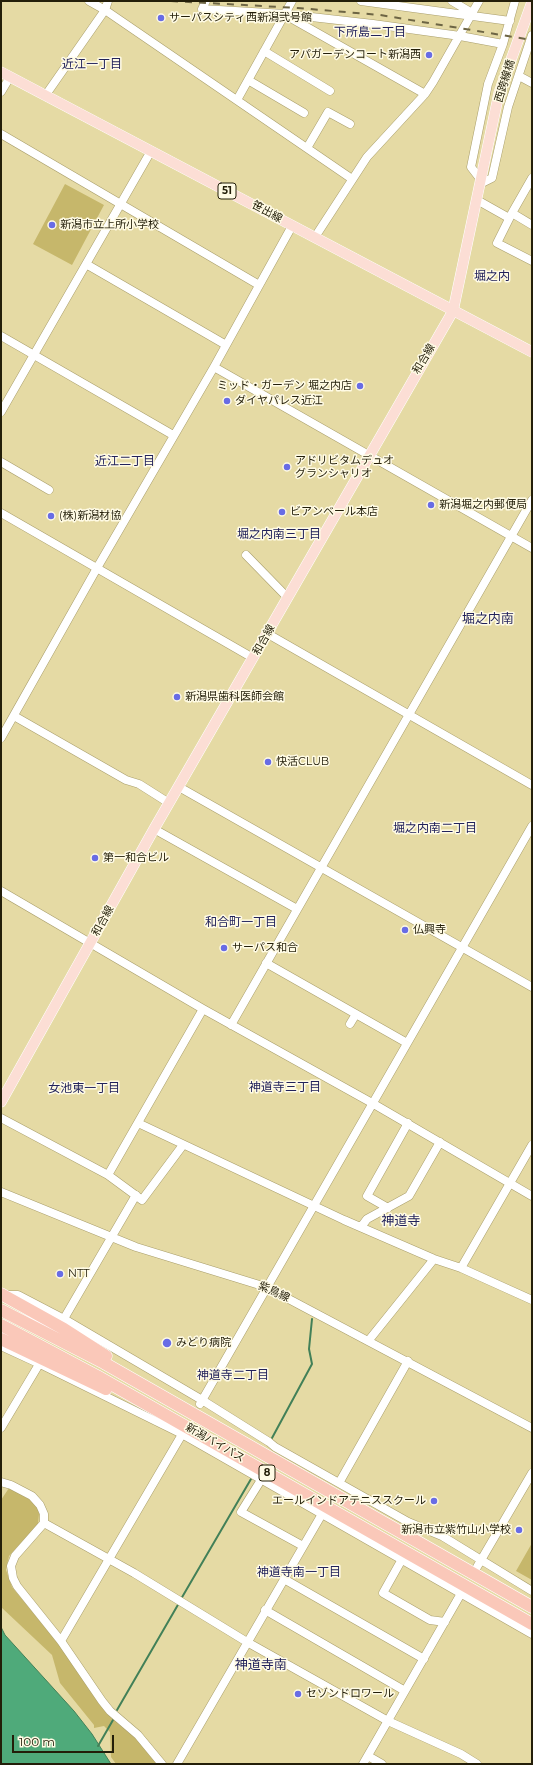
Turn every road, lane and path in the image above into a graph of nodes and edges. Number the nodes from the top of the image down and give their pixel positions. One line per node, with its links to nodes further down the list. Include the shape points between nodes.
1 (89, 1): 10 (street)
2 (108, 1): 10 (street)
3 (206, 1): 11 (street, via 202,9)
4 (292, 1): 11 (street)
5 (361, 1): 12 (street)
6 (452, 1): 12 (street)
7 (479, 1): 12 (street)
8 (515, 1): 13 (street)
9 (532, 2): 33 (main road, 西跨線橋, via 499,93)
10 (105, 10): 26 (street); 27 (street)
11 (285, 14): 15 (street); 18 (street); 25 (street)
12 (472, 14): 13 (street); 15 (street)
13 (510, 21): 16 (street)
14 (532, 35): 17 (street)
15 (460, 36): 16 (street); 25 (street)
16 (503, 44): 36 (street, via 488,84 471,167)
17 (530, 49): 20 (street)
18 (264, 51): 21 (street); 23 (street)
19 (5, 74): 24 (street); 26 (main road, 笹出線 / 51)
20 (519, 76): 22 (street); 36 (street, via 508,107 492,178)
21 (248, 80): 27 (street); 28 (street)
22 (532, 83)
23 (330, 91)
24 (1, 92)
25 (425, 94): 35 (street, via 367,157)
26 (45, 96): 32 (main road, 笹出線 / 51)
27 (237, 100): 31 (street)
28 (304, 113)
29 (350, 124): 31 (street, via 328,112)
30 (1, 134): 38 (street)
31 (307, 148): 35 (street)
32 (151, 151): 38 (street); 41 (main road, 笹出線 / 51)
33 (484, 162): 36 (main road, 和合線)
34 (532, 178): 39 (street)
35 (352, 179): 42 (street)
36 (481, 182): 37 (main road, 和合線)
37 (476, 200): 39 (street); 46 (main road, 和合線)
38 (121, 204): 44 (street); 45 (street)
39 (510, 216): 40 (street); 43 (street, via 497,242)
40 (532, 224)
41 (292, 226): 42 (main road, 笹出線 / 51); 45 (street)
42 (315, 237): 46 (main road, 笹出線 / 51)
43 (532, 260)
44 (86, 264): 48 (street); 50 (street)
45 (259, 285): 48 (street)
46 (453, 311): 49 (main road, 笹出線 / 51); 54 (main road, 和合線)
47 (1, 336): 50 (street)
48 (226, 345): 51 (street)
49 (532, 352)
50 (34, 355): 52 (street); 53 (street)
51 (214, 367): 53 (street); 54 (street)
52 (1, 412)
53 (173, 435): 62 (street)
54 (370, 456): 59 (street); 63 (main road, 和合線)
55 (1, 462): 56 (street)
56 (50, 490)
57 (532, 500): 59 (street)
58 (1, 513): 62 (street)
59 (511, 536): 60 (street); 66 (street)
60 (532, 548)
61 (246, 556): 63 (street)
62 (97, 568): 65 (street); 67 (street)
63 (288, 597): 64 (main road, 和合線)
64 (268, 634): 65 (main road, 和合線); 66 (street)
65 (253, 658): 70 (main road, 和合線)
66 (410, 714): 69 (street); 74 (street)
67 (14, 716): 68 (street); 71 (street)
68 (1, 738)
69 (532, 785)
70 (179, 787): 71 (main road, 和合線); 74 (street)
71 (169, 803): 73 (main road, 和合線)
72 (532, 826): 78 (street)
73 (154, 828): 76 (street); 77 (main road, 和合線)
74 (320, 866): 76 (street); 78 (street)
75 (1, 891): 77 (street)
76 (297, 909): 79 (street)
77 (91, 943): 81 (street); 86 (main road, 和合線)
78 (462, 947): 80 (street); 85 (street)
79 (266, 963): 82 (street); 84 (street)
80 (532, 987)
81 (203, 1009): 84 (street); 89 (street)
82 (356, 1014): 83 (street); 85 (street)
83 (350, 1024)
84 (231, 1025): 87 (street)
85 (407, 1043): 87 (street)
86 (1, 1102)
87 (372, 1103): 90 (street); 99 (street)
88 (1, 1118): 94 (street)
89 (138, 1123): 92 (street); 94 (street)
90 (408, 1123): 91 (street); 100 (street, via 367,1196)
91 (440, 1142): 95 (street); 100 (street, via 409,1196)
92 (183, 1145): 97 (street, via 142,1200); 99 (street)
93 (532, 1145): 95 (street)
94 (108, 1175): 97 (street)
95 (509, 1183): 98 (street); 104 (street)
96 (1, 1192): 102 (street, 紫鳥線)
97 (136, 1195): 102 (street)
98 (532, 1196)
99 (313, 1206): 101 (street); 105 (street)
100 (388, 1208): 101 (street, via 367,1220)
101 (361, 1227): 103 (street)
102 (110, 1238): 105 (street, 紫鳥線); 109 (street)
103 (434, 1259): 104 (street); 112 (street)
104 (461, 1268): 107 (street)
105 (266, 1287): 112 (street, 紫鳥線); 116 (street)
106 (2, 1294): 109 (street, via 18,1296); 121 (highway, via 64,1329)
107 (532, 1300)
108 (1, 1310): 121 (highway, 新潟バイパス / 8)
109 (63, 1321): 116 (street)
110 (1, 1325): 117 (highway, 新潟バイパス / 8)
111 (1, 1339): 117 (highway)
112 (369, 1340): 114 (street, 紫鳥線)
113 (1, 1346): 115 (street)
114 (408, 1361): 119 (street, 紫鳥線); 125 (street)
115 (40, 1363): 118 (street); 120 (street)
116 (201, 1402): 125 (street)
117 (162, 1413): 138 (highway, 新潟バイパス / 8)
118 (1, 1428)
119 (532, 1428)
120 (183, 1433): 123 (street); 129 (street)
121 (229, 1434): 135 (highway, 新潟バイパス / 8)
122 (532, 1473): 131 (street)
123 (261, 1480): 126 (street); 128 (street, via 241,1512)
124 (1, 1482): 127 (street, via 32,1496 43,1509)
125 (339, 1483): 131 (street, via 408,1522 442,1536)
126 (322, 1514): 128 (street); 130 (street)
127 (44, 1523): 129 (street); 140 (street, via 15,1556 11,1566 17,1586)
128 (303, 1546): 132 (street)
129 (108, 1560): 140 (street); 141 (street, via 134,1573)
130 (401, 1561): 134 (street); 137 (street, via 383,1593 430,1620)
131 (479, 1563): 133 (street)
132 (284, 1579): 136 (street); 142 (street)
133 (532, 1591)
134 (462, 1592): 137 (street); 139 (street)
135 (532, 1607)
136 (265, 1610): 141 (street); 143 (street)
137 (445, 1622): 142 (street)
138 (532, 1624)
139 (532, 1634)
140 (61, 1641): 146 (street, via 110,1711 138,1735)
141 (247, 1642): 144 (street); 147 (street)
142 (424, 1659): 143 (street)
143 (405, 1691): 144 (street)
144 (388, 1721): 145 (street); 150 (street, via 461,1754)
145 (368, 1756): 148 (street); 149 (street)
146 (162, 1764)
147 (177, 1764)
148 (363, 1764)
149 (382, 1764)
150 (477, 1764)

